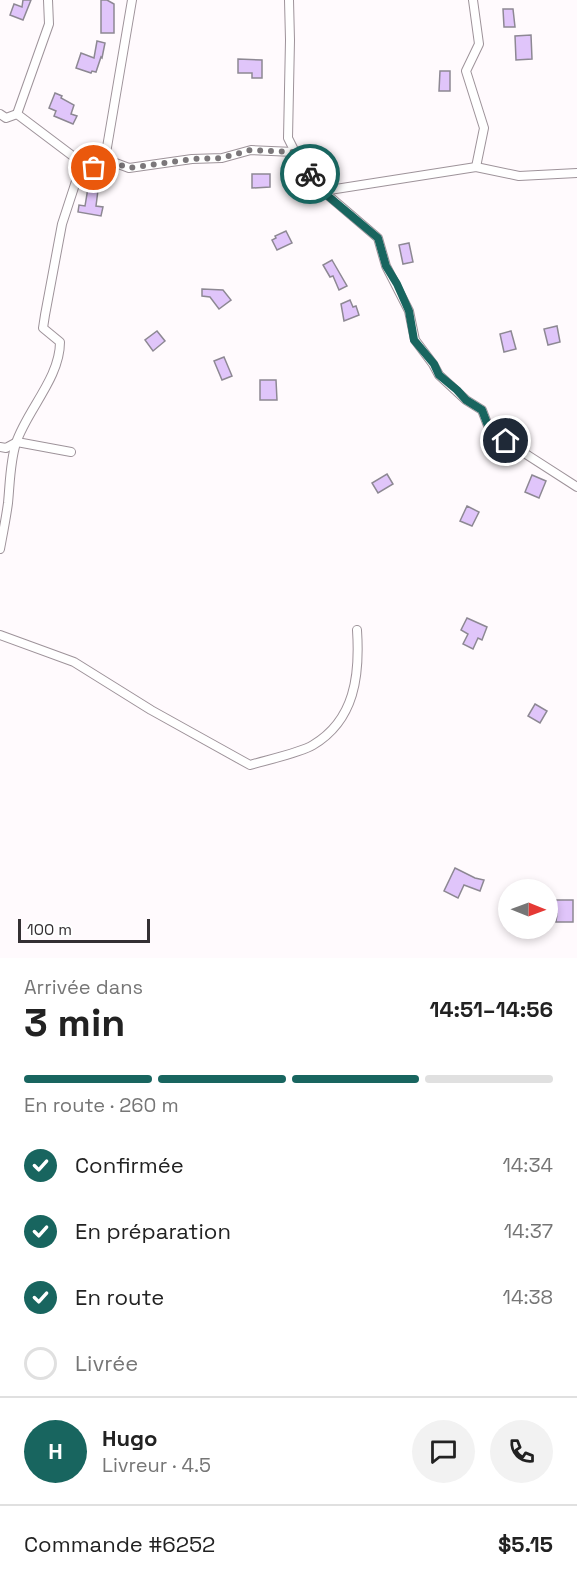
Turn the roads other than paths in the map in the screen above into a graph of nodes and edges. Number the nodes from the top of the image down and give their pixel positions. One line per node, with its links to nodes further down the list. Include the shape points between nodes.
1 (48, 0): 6 (street, via 50,24)
2 (132, 0): 8 (street)
3 (289, 0): 7 (street, via 288,138)
4 (473, 0): 10 (street, via 479,44 466,71 484,128)
5 (0, 114): 6 (street, via 6,118)
6 (17, 114): 9 (street)
7 (294, 152): 8 (street, via 250,150 222,158 129,168); 12 (street)
8 (105, 159): 9 (street, via 94,168)
9 (82, 163): 13 (street, via 62,224 43,328 60,342 60,355)
10 (476, 167): 11 (street, via 519,176); 12 (street)
11 (577, 173)
12 (322, 191): 16 (street, via 378,238 386,266 409,311 414,340 439,375 482,410 490,431)
13 (16, 442): 14 (street); 15 (street); 17 (street)
14 (0, 447)
15 (72, 452)
16 (577, 487)
17 (0, 549)
18 (357, 630): 19 (street, via 356,688 340,722 312,746 250,765 74,662)
19 (0, 635)

